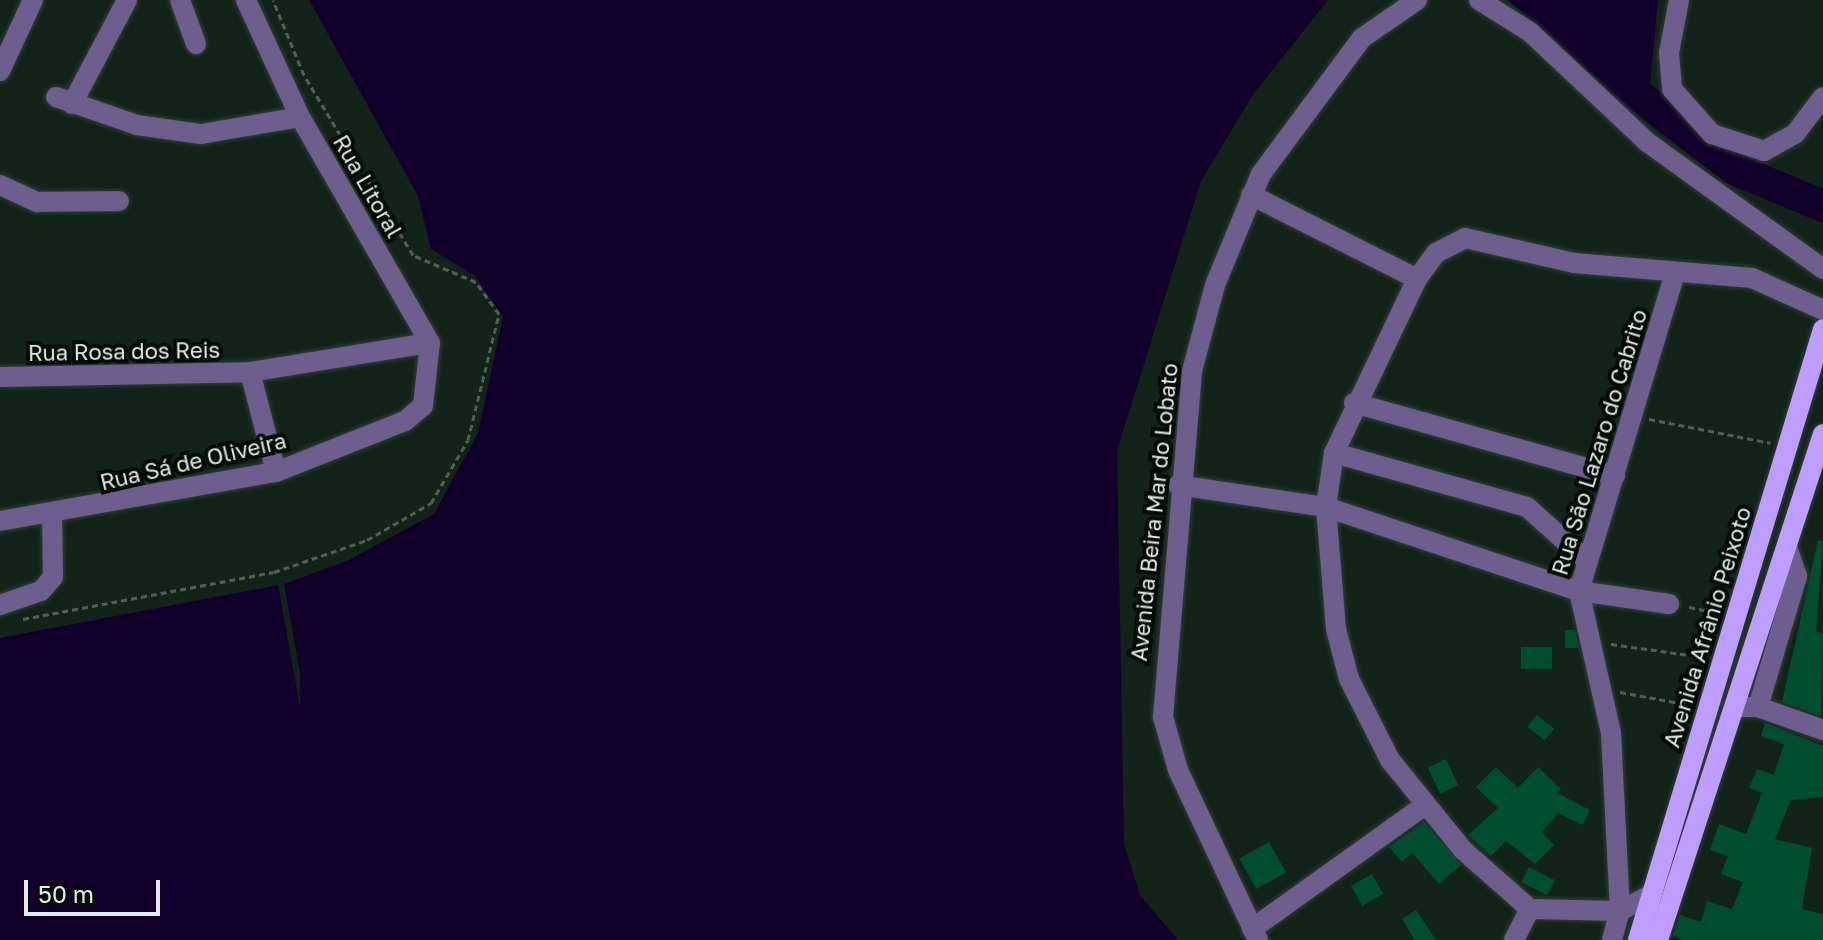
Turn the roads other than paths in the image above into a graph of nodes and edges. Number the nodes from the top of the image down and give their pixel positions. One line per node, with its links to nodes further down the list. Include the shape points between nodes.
1 (33, 0): 9 (street)
2 (127, 0): 11 (street, via 64,100 137,125 201,134)
3 (180, 0): 8 (street)
4 (246, 0): 11 (street, Rua Litoral)
5 (1417, 0): 13 (street, Avenida Beira Mar do Lobato, via 1362,38)
6 (1479, 0): 15 (street, via 1530,32 1647,142)
7 (1679, 0): 10 (street, via 1669,43 1672,89 1712,134 1753,152 1795,134)
8 (196, 44)
9 (0, 71)
10 (1823, 97)
11 (300, 117): 20 (street, Rua Litoral)
12 (0, 185): 14 (street, via 37,202)
13 (1251, 195): 17 (street); 29 (street, Avenida Beira Mar do Lobato, via 1200,332)
14 (119, 201)
15 (1823, 269)
16 (1675, 273): 17 (street, via 1568,262 1465,238 1436,253); 18 (street, via 1759,280); 27 (street, Rua São Lazaro do Cabrito)
17 (1417, 279): 23 (street)
18 (1823, 310)
19 (1823, 329): 40 (main road, Avenida Afrânio Peixoto)
20 (430, 343): 21 (street, Rua Rosa dos Reis); 26 (street, Rua Sá de Oliveira, via 427,398 405,421)
21 (250, 372): 22 (street, Rua Rosa dos Reis); 26 (street, Rua Rosa dos Reis)
22 (0, 377)
23 (1354, 403): 25 (street); 27 (street)
24 (1822, 441): 28 (main road)
25 (1334, 453): 30 (street); 33 (street, via 1527,507)
26 (276, 472): 31 (street, Rua Sá de Oliveira)
27 (1615, 476): 33 (street, Rua São Lazaro do Cabrito)
28 (1817, 477): 37 (main road, via 1788,550)
29 (1178, 485): 30 (street); 43 (street, Avenida Beira Mar do Lobato, via 1163,717 1178,770)
30 (1326, 507): 34 (street); 39 (street, via 1336,629 1349,679 1370,728)
31 (52, 515): 32 (street, Rua Sá de Oliveira); 36 (street, via 53,577 41,591)
32 (0, 521)
33 (1586, 560): 34 (street, Rua São Lazaro do Cabrito)
34 (1579, 591): 35 (street); 42 (street, Rua São Lazaro do Cabrito, via 1611,733)
35 (1669, 604)
36 (0, 605)
37 (1748, 707): 38 (street); 47 (main road)
38 (1823, 730)
39 (1424, 806): 41 (street, via 1487,875); 43 (street)
40 (1652, 894): 42 (street); 46 (main road, Avenida Afrânio Peixoto)
41 (1530, 909): 42 (street); 44 (street)
42 (1620, 911): 45 (street, Rua São Lazaro do Cabrito)
43 (1255, 934)
44 (1514, 940)
45 (1612, 940)
46 (1638, 940)
47 (1658, 940)

